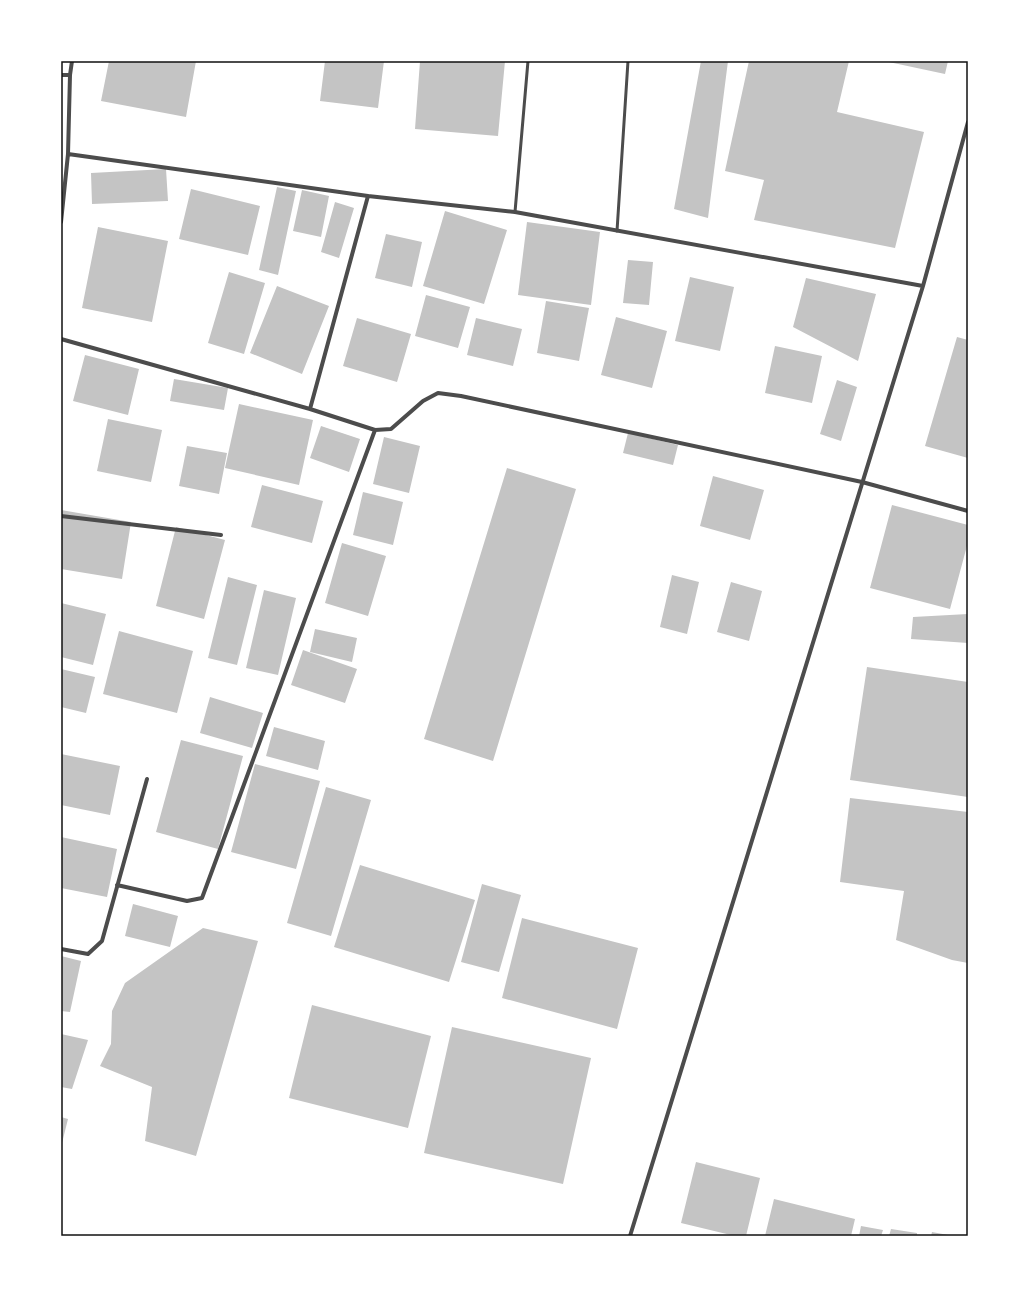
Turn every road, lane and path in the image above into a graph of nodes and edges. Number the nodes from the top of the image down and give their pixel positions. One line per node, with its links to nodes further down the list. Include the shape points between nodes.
1 (72, 61): 5 (street)
2 (528, 61): 9 (lane)
3 (628, 61): 11 (lane)
4 (61, 75): 5 (street)
5 (70, 75): 7 (street)
6 (968, 122): 12 (street)
7 (68, 154): 8 (street); 10 (street)
8 (368, 196): 9 (street); 14 (street)
9 (515, 212): 11 (street)
10 (61, 222)
11 (617, 230): 12 (street)
12 (923, 286): 16 (street)
13 (61, 339): 14 (street)
14 (310, 410): 15 (street)
15 (375, 430): 16 (street, via 391,429 423,401 438,393); 21 (street, via 202,898 187,901)
16 (862, 482): 17 (street); 23 (street)
17 (968, 511)
18 (61, 516): 19 (street)
19 (221, 535)
20 (147, 779): 21 (street)
21 (118, 885): 22 (street, via 102,941 88,954)
22 (61, 949)
23 (630, 1236)

